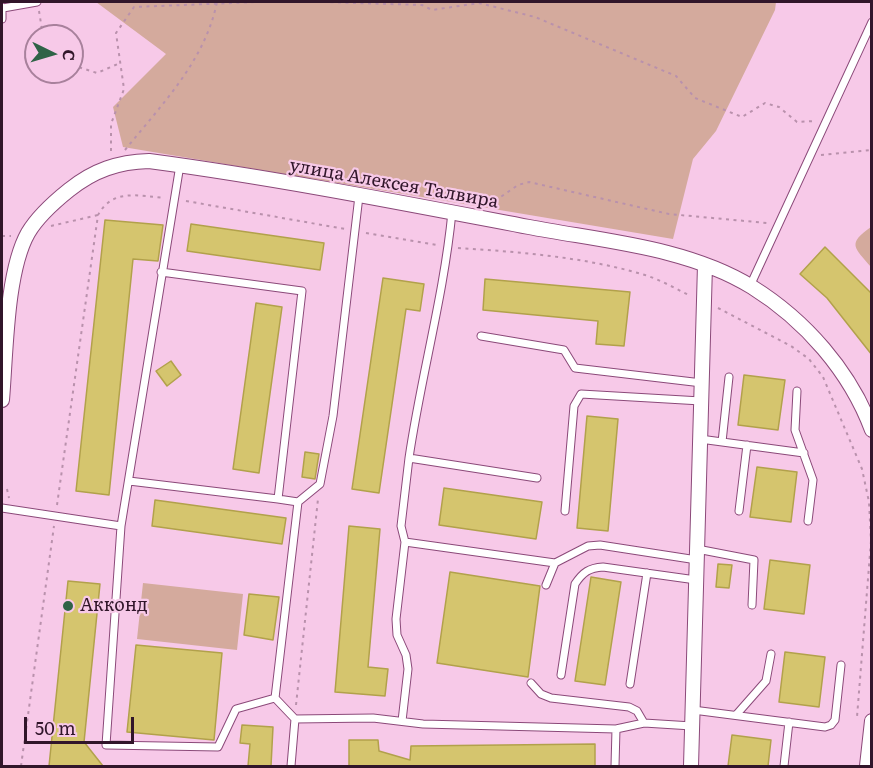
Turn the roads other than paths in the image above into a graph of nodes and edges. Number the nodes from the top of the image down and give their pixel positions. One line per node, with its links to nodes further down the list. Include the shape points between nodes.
1 (38, 2): 2 (lane)
2 (2, 7): 3 (lane)
3 (2, 19)
4 (872, 22): 10 (lane)
5 (180, 165): 6 (street, улица Алексея Талвира); 9 (lane); 15 (street, улица Алексея Талвира, via 126,162 112,166 82,180 53,203 28,232 13,284)
6 (359, 196): 7 (street, улица Алексея Талвира); 26 (lane, via 333,416 320,484)
7 (452, 212): 8 (street, улица Алексея Талвира, via 648,249); 22 (lane)
8 (705, 266): 10 (street, улица Алексея Талвира); 13 (street)
9 (161, 272): 24 (lane); 25 (lane, via 302,291)
10 (750, 286): 17 (street, улица Алексея Талвира, via 792,317 834,361)
11 (481, 336): 13 (lane, via 564,350 575,368)
12 (729, 376): 19 (lane)
13 (702, 383): 16 (street)
14 (797, 391): 21 (lane, via 794,420)
15 (2, 400)
16 (701, 401): 18 (street); 28 (lane, via 581,393 574,406)
17 (872, 430)
18 (700, 439): 19 (lane); 33 (street)
19 (722, 442): 20 (lane)
20 (747, 445): 21 (lane); 29 (lane)
21 (804, 453): 30 (lane, via 813,480)
22 (409, 458): 23 (lane); 32 (lane, via 401,526)
23 (537, 478)
24 (129, 481): 25 (lane); 31 (lane)
25 (278, 499): 26 (lane)
26 (298, 502): 44 (lane)
27 (2, 508): 31 (lane)
28 (565, 511)
29 (739, 511)
30 (808, 521)
31 (121, 526): 44 (lane, via 106,745 218,747 236,709)
32 (405, 542): 34 (lane); 48 (lane, via 396,619 408,669)
33 (697, 554): 34 (lane, via 600,545 588,546); 36 (street); 38 (lane, via 754,560)
34 (555, 563): 37 (lane)
35 (647, 573): 36 (lane); 41 (lane, via 603,567 582,573 576,584); 43 (lane)
36 (696, 580): 45 (street)
37 (546, 585)
38 (752, 605)
39 (771, 654): 46 (lane, via 766,681)
40 (841, 665): 50 (lane, via 835,720 831,725)
41 (561, 675)
42 (531, 683): 51 (lane, via 550,698 629,707 637,711)
43 (630, 684)
44 (275, 698): 47 (lane)
45 (693, 710): 46 (lane); 52 (street)
46 (736, 715): 50 (lane)
47 (295, 719): 48 (lane); 54 (lane)
48 (402, 721): 53 (lane)
49 (872, 721): 58 (street)
50 (789, 722): 57 (lane)
51 (644, 723): 52 (lane); 53 (lane)
52 (692, 726): 56 (street)
53 (616, 729): 55 (lane)
54 (291, 766)
55 (615, 766)
56 (691, 766)
57 (784, 766)
58 (867, 766)

